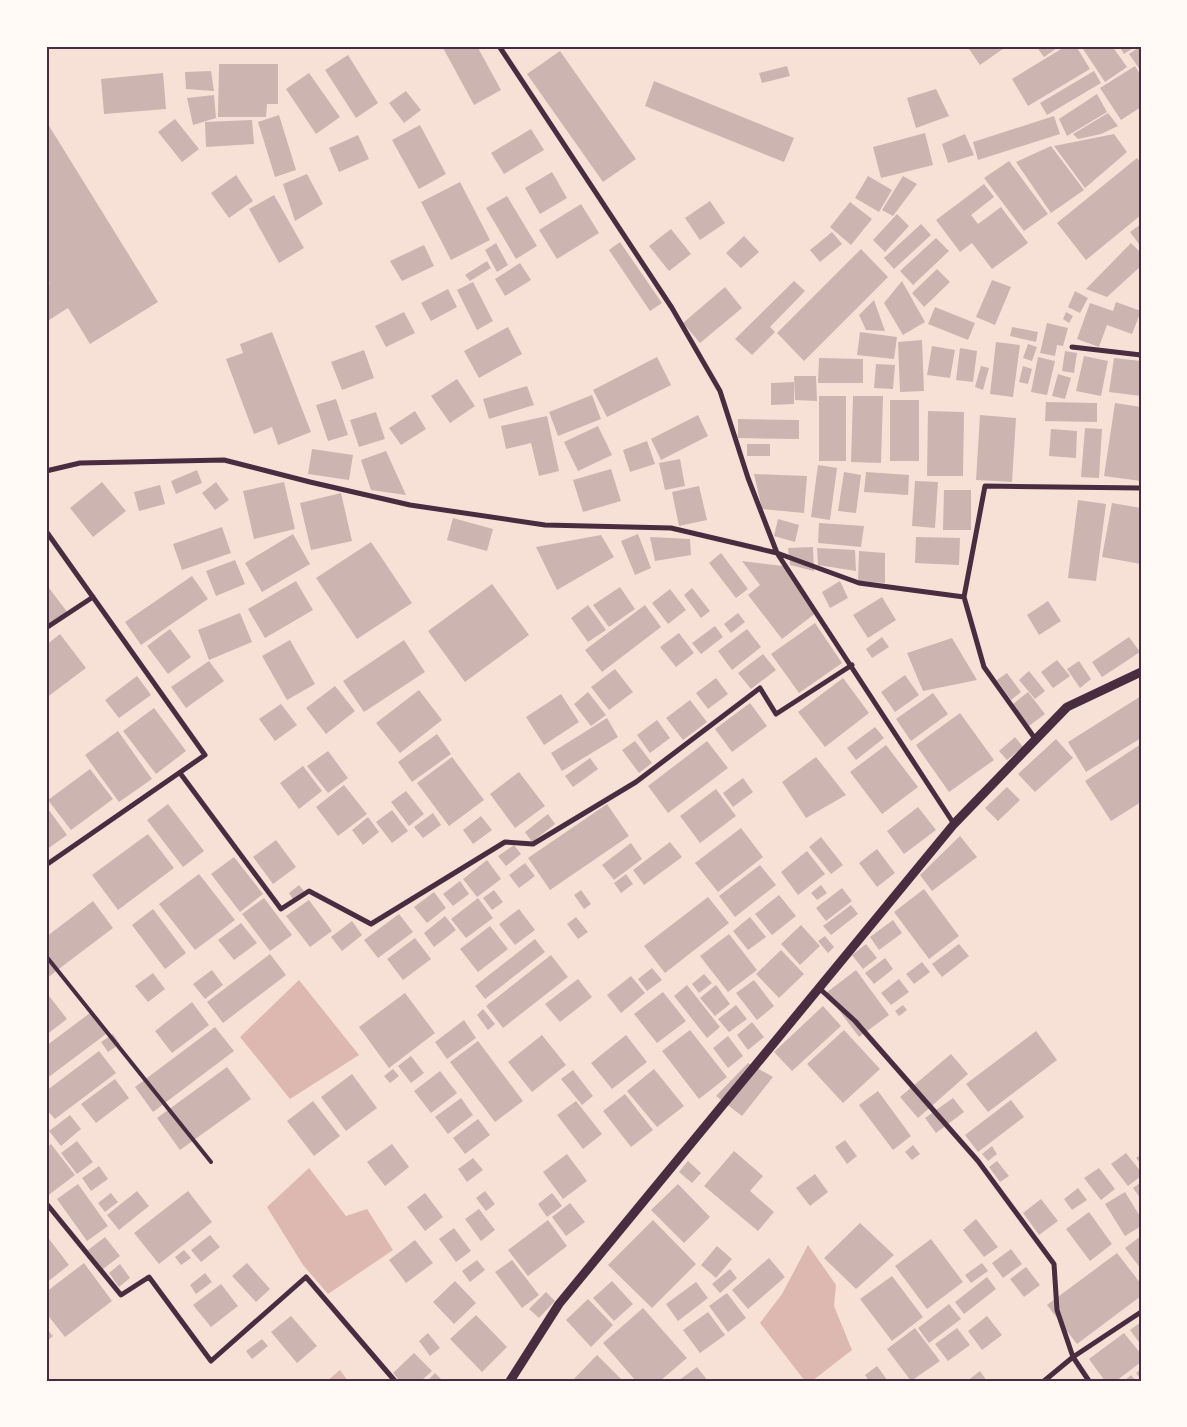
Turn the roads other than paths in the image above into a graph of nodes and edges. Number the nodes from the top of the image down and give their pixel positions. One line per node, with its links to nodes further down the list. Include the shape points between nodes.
1 (499, 46): 7 (street, via 672,308 720,391 748,478)
2 (1072, 347): 3 (street)
3 (1141, 356)
4 (46, 471): 7 (street, via 80,463 224,460 410,505 546,525 670,528)
5 (1141, 488): 9 (street, via 985,486)
6 (46, 530): 8 (street)
7 (777, 552): 9 (street, via 858,583); 11 (street)
8 (93, 597): 10 (street); 14 (street, via 205,755)
9 (964, 597): 13 (street, via 984,667)
10 (46, 628)
11 (852, 665): 14 (street, via 776,714 760,688 636,782 533,844 505,842 371,924 310,891 281,909); 15 (street)
12 (1141, 672): 13 (street, via 1067,707)
13 (1036, 740): 15 (street)
14 (180, 773): 16 (street)
15 (954, 824): 18 (street)
16 (46, 865)
17 (46, 956): 19 (lane)
18 (819, 988): 22 (street, via 855,1021 978,1161 1054,1264 1057,1310); 24 (street, via 559,1304)
19 (211, 1162)
20 (46, 1203): 23 (street, via 121,1295 149,1277 211,1361 306,1277)
21 (1141, 1312): 22 (street)
22 (1073, 1357): 25 (street); 26 (street)
23 (395, 1381)
24 (510, 1381)
25 (1044, 1381)
26 (1089, 1381)

